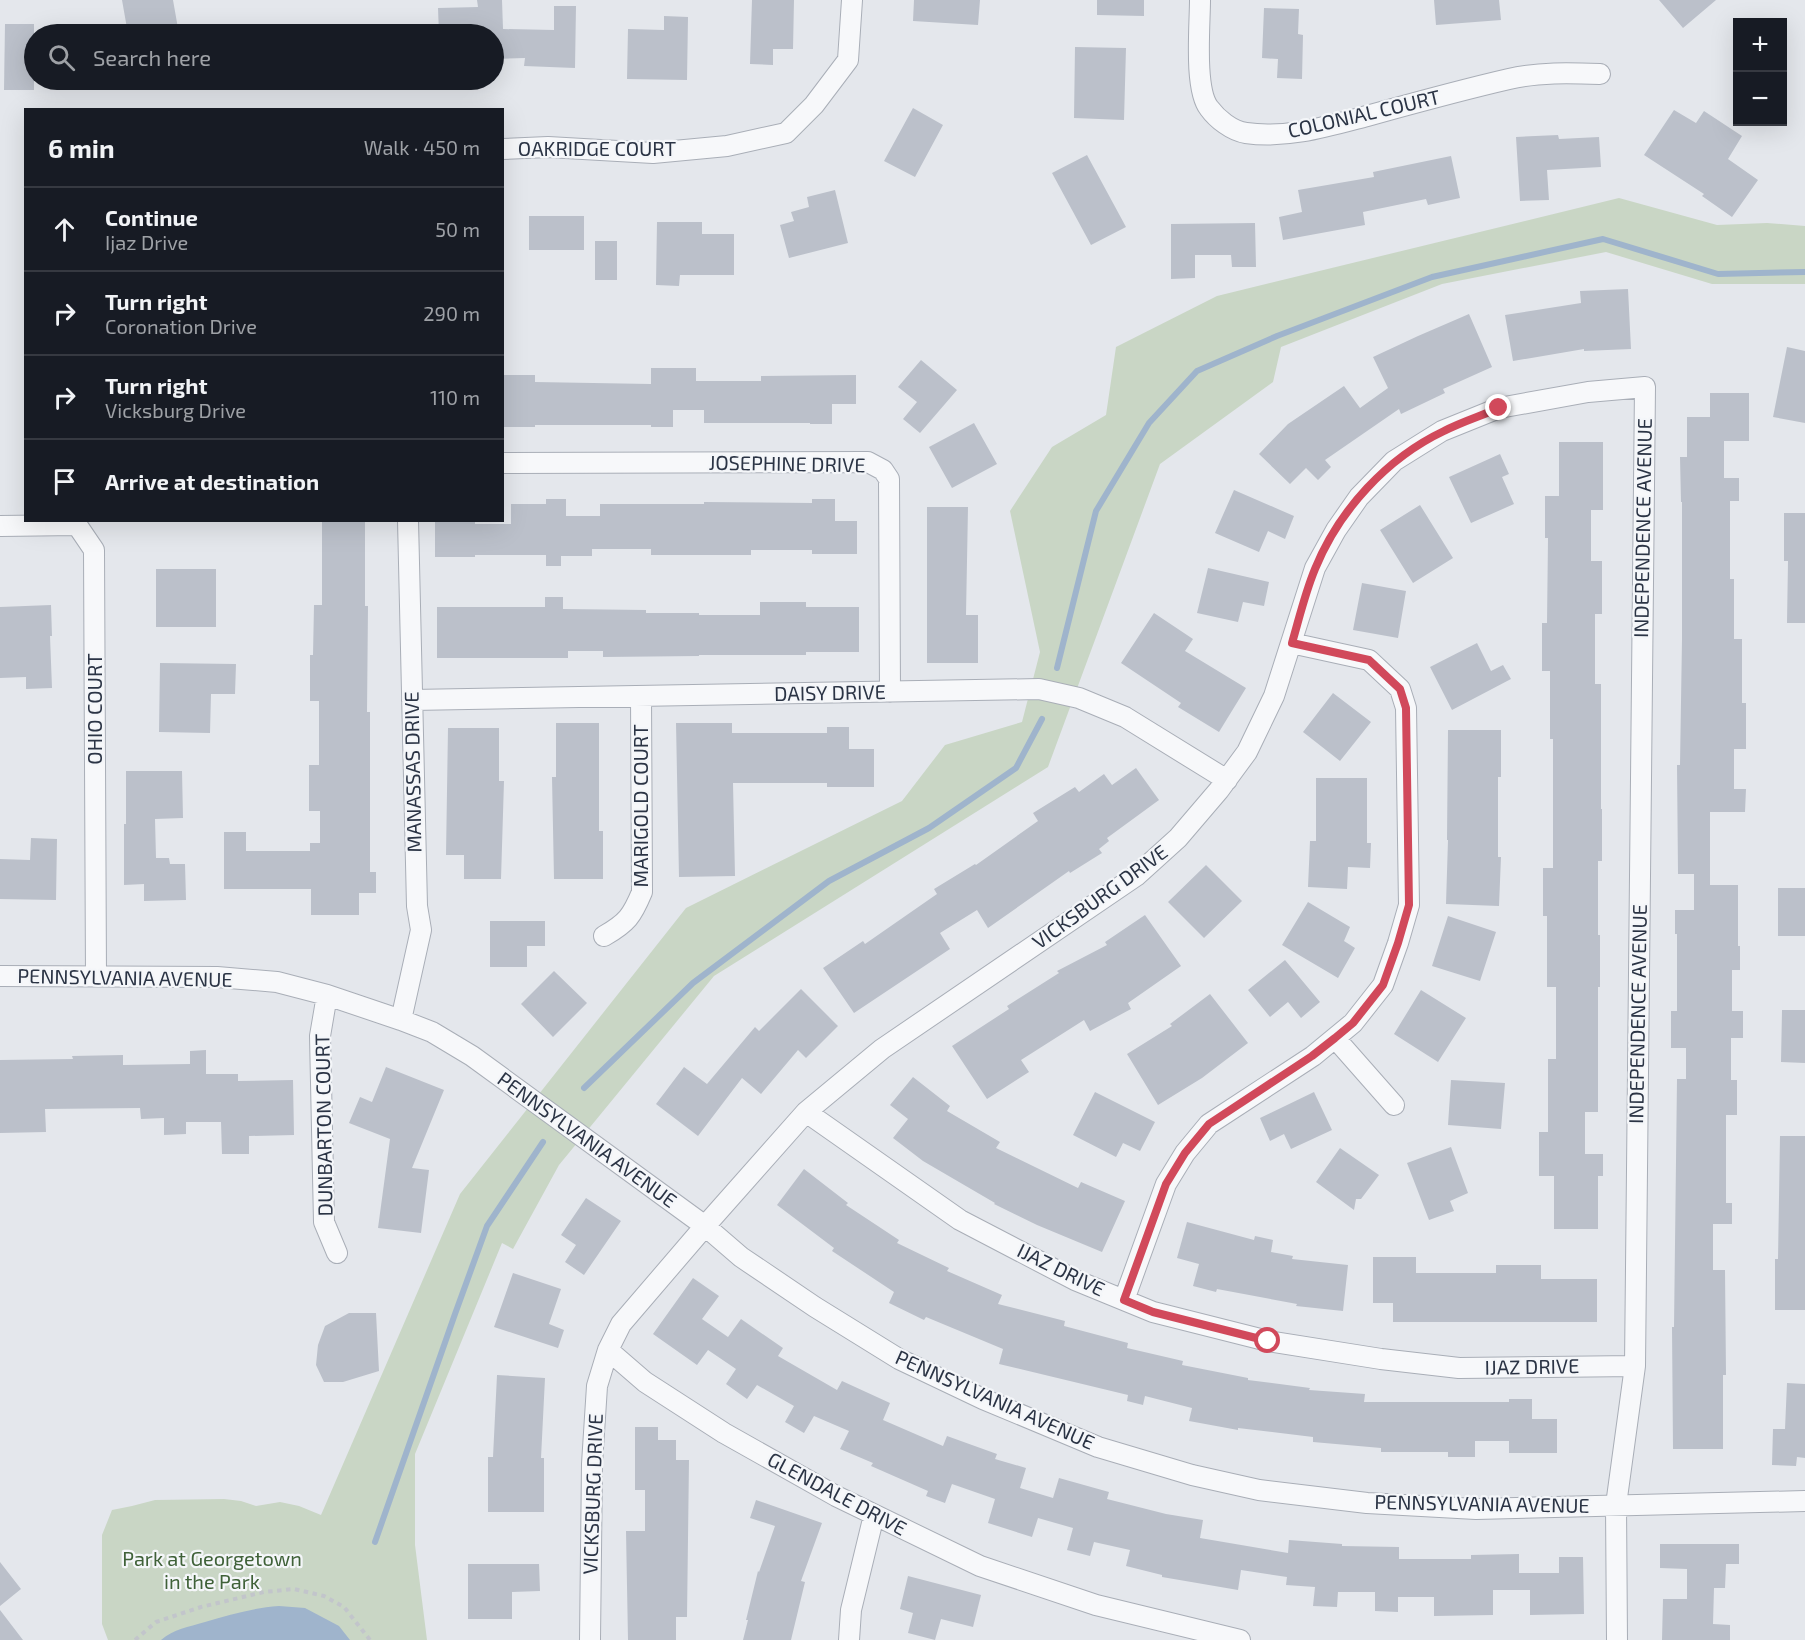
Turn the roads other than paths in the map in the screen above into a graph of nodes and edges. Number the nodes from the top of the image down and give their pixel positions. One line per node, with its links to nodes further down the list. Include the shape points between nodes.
1 (852, 0): 4 (street, OAKRIDGE COURT, via 848,60 814,105 786,133 727,146 653,153 548,147)
2 (1200, 0): 3 (street, COLONIAL COURT, via 1203,96 1209,108 1231,128 1244,133 1268,135 1315,129 1512,78)
3 (1600, 74)
4 (504, 149)
5 (1645, 387): 9 (street, VICKSBURG DRIVE, via 1588,392 1499,408 1442,431 1394,461 1359,497 1336,530 1315,568); 26 (street, INDEPENDENCE AVENUE)
6 (504, 463): 10 (street, JOSEPHINE DRIVE, via 868,462 884,470 889,479)
7 (408, 522): 12 (street, MANASSAS DRIVE)
8 (0, 526): 16 (street, OHIO COURT, via 77,525 94,550)
9 (1292, 643): 13 (street, VICKSBURG DRIVE, via 1274,696 1247,752); 19 (street, via 1369,660 1400,689 1406,708 1409,905 1383,985 1353,1023)
10 (890, 692): 11 (street, DAISY DRIVE); 13 (street, DAISY DRIVE, via 1039,689 1079,698 1125,717)
11 (641, 696): 12 (street, DAISY DRIVE); 14 (street, MARIGOLD COURT, via 642,892 633,914)
12 (412, 700): 18 (street, MANASSAS DRIVE, via 417,906 421,930)
13 (1227, 780): 21 (street, VICKSBURG DRIVE, via 1178,838 1136,876 882,1049)
14 (604, 936)
15 (0, 976): 16 (street, PENNSYLVANIA AVENUE)
16 (96, 976): 17 (street, PENNSYLVANIA AVENUE, via 278,982)
17 (327, 995): 18 (street, PENNSYLVANIA AVENUE); 23 (street, DUNBARTON COURT, via 320,1036 324,1222)
18 (401, 1020): 22 (street, PENNSYLVANIA AVENUE, via 432,1032 472,1056)
19 (1335, 1038): 20 (street); 24 (street, via 1209,1124 1185,1153 1166,1184)
20 (1394, 1105)
21 (806, 1112): 22 (street, VICKSBURG DRIVE); 24 (street, IJAZ DRIVE, via 960,1220 1075,1280)
22 (705, 1226): 25 (street, via 621,1324); 28 (street, PENNSYLVANIA AVENUE, via 741,1257 899,1359 982,1399 1098,1447 1259,1490 1367,1503 1476,1509)
23 (337, 1253)
24 (1124, 1300): 26 (street, IJAZ DRIVE, via 1153,1312 1268,1341 1381,1359 1459,1368)
25 (608, 1350): 29 (street, GLENDALE DRIVE, via 645,1382 724,1433); 30 (street, VICKSBURG DRIVE, via 597,1386 592,1464)
26 (1635, 1366): 28 (street, INDEPENDENCE AVENUE)
27 (1805, 1501): 28 (street, PENNSYLVANIA AVENUE)
28 (1616, 1505): 33 (street, INDEPENDENCE AVENUE)
29 (874, 1515): 31 (street, via 851,1611); 32 (street, GLENDALE DRIVE, via 980,1566 1096,1605)
30 (590, 1640)
31 (849, 1640)
32 (1240, 1640)
33 (1617, 1640)

